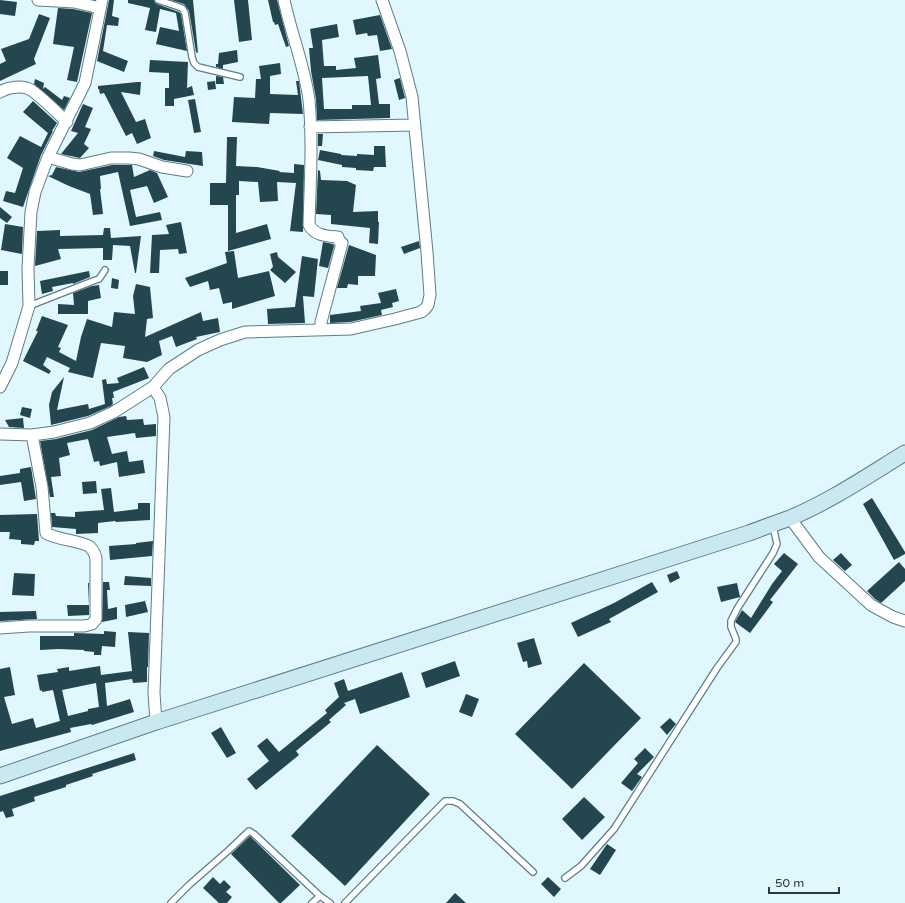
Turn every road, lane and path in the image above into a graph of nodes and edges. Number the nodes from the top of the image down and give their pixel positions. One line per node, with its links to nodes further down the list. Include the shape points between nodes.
1 (38, 0): 5 (street)
2 (158, 0): 6 (lane, via 182,8 185,13 192,57 198,67)
3 (284, 0): 10 (street, via 306,82)
4 (382, 0): 9 (street, via 400,51 412,97)
5 (101, 4): 8 (street, via 85,83)
6 (240, 77)
7 (0, 92): 8 (street, via 23,87 31,90)
8 (67, 122): 11 (street)
9 (415, 125): 10 (street); 15 (street, via 427,252 430,296 428,306 421,312 351,329)
10 (310, 127): 15 (street, via 309,225 311,230 318,234 338,238 342,243)
11 (48, 158): 12 (street, via 80,165 110,158 129,158); 14 (street, via 35,192 31,212)
12 (187, 172)
13 (106, 270): 14 (lane, via 98,279)
14 (29, 306): 16 (street, via 12,363)
15 (321, 330): 17 (street, via 245,332 220,340 198,350 169,369)
16 (0, 387)
17 (153, 387): 19 (street, via 114,412 90,423); 25 (street, via 160,398 164,417 154,693)
18 (0, 434): 19 (street)
19 (32, 435): 24 (street, via 42,487 46,534 87,545 94,552 96,619 92,624 84,626)
20 (905, 453): 21 (main road)
21 (790, 518): 22 (main road); 23 (street, via 819,558 871,605)
22 (773, 524): 25 (main road); 28 (lane, via 777,544 731,621 735,645 717,668 614,829 581,866)
23 (905, 621)
24 (0, 628)
25 (156, 722): 26 (main road)
26 (0, 776)
27 (533, 872): 33 (lane, via 460,804 445,801)
28 (565, 878)
29 (320, 896): 30 (lane, via 249,831); 31 (lane); 32 (lane)
30 (171, 903)
31 (312, 903)
32 (330, 903)
33 (345, 903)

